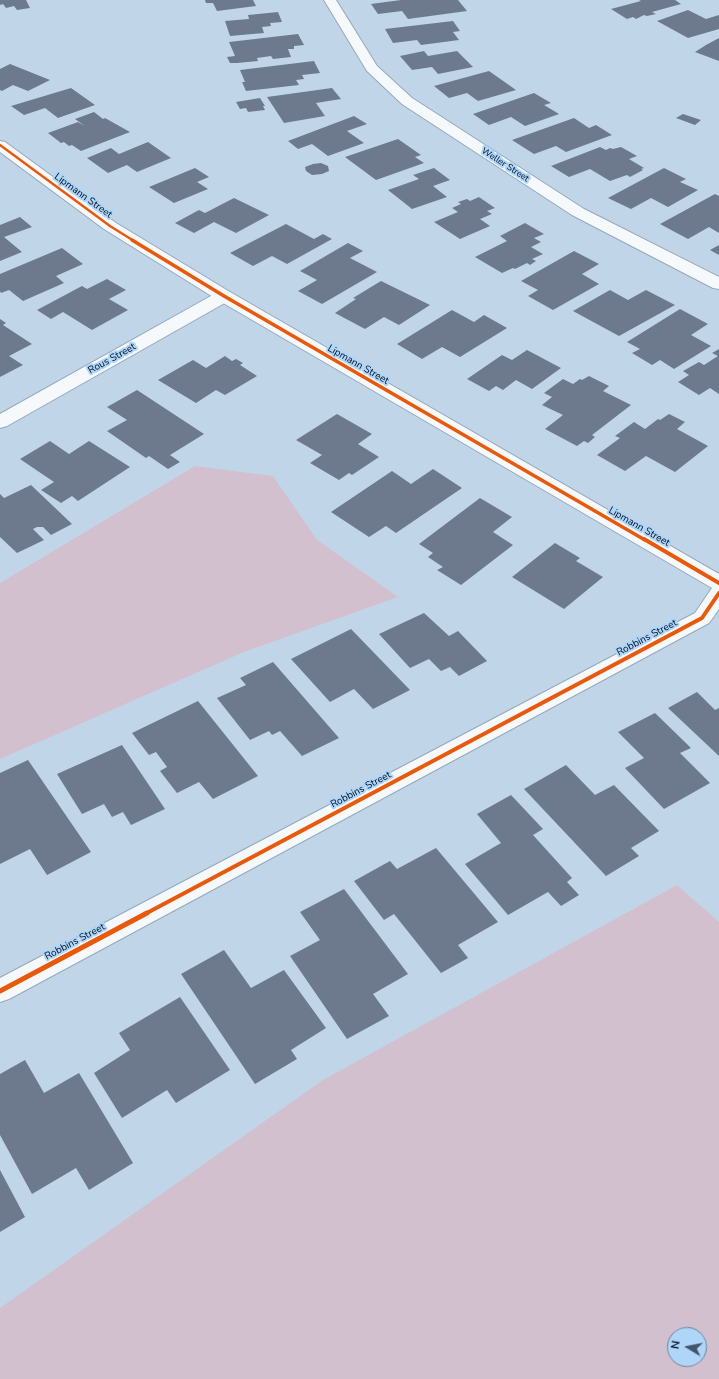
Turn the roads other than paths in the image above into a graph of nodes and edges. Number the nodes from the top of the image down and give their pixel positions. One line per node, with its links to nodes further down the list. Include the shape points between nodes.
1 (330, 0): 3 (street, Weller Street, via 372,68 407,101 578,212)
2 (0, 145): 4 (street, Lipmann Street, via 110,226)
3 (719, 284)
4 (224, 296): 5 (street, Rous Street); 6 (street, Lipmann Street)
5 (0, 422)
6 (719, 583)
7 (719, 592): 8 (street, Robbins Street, via 702,618)
8 (0, 990)

